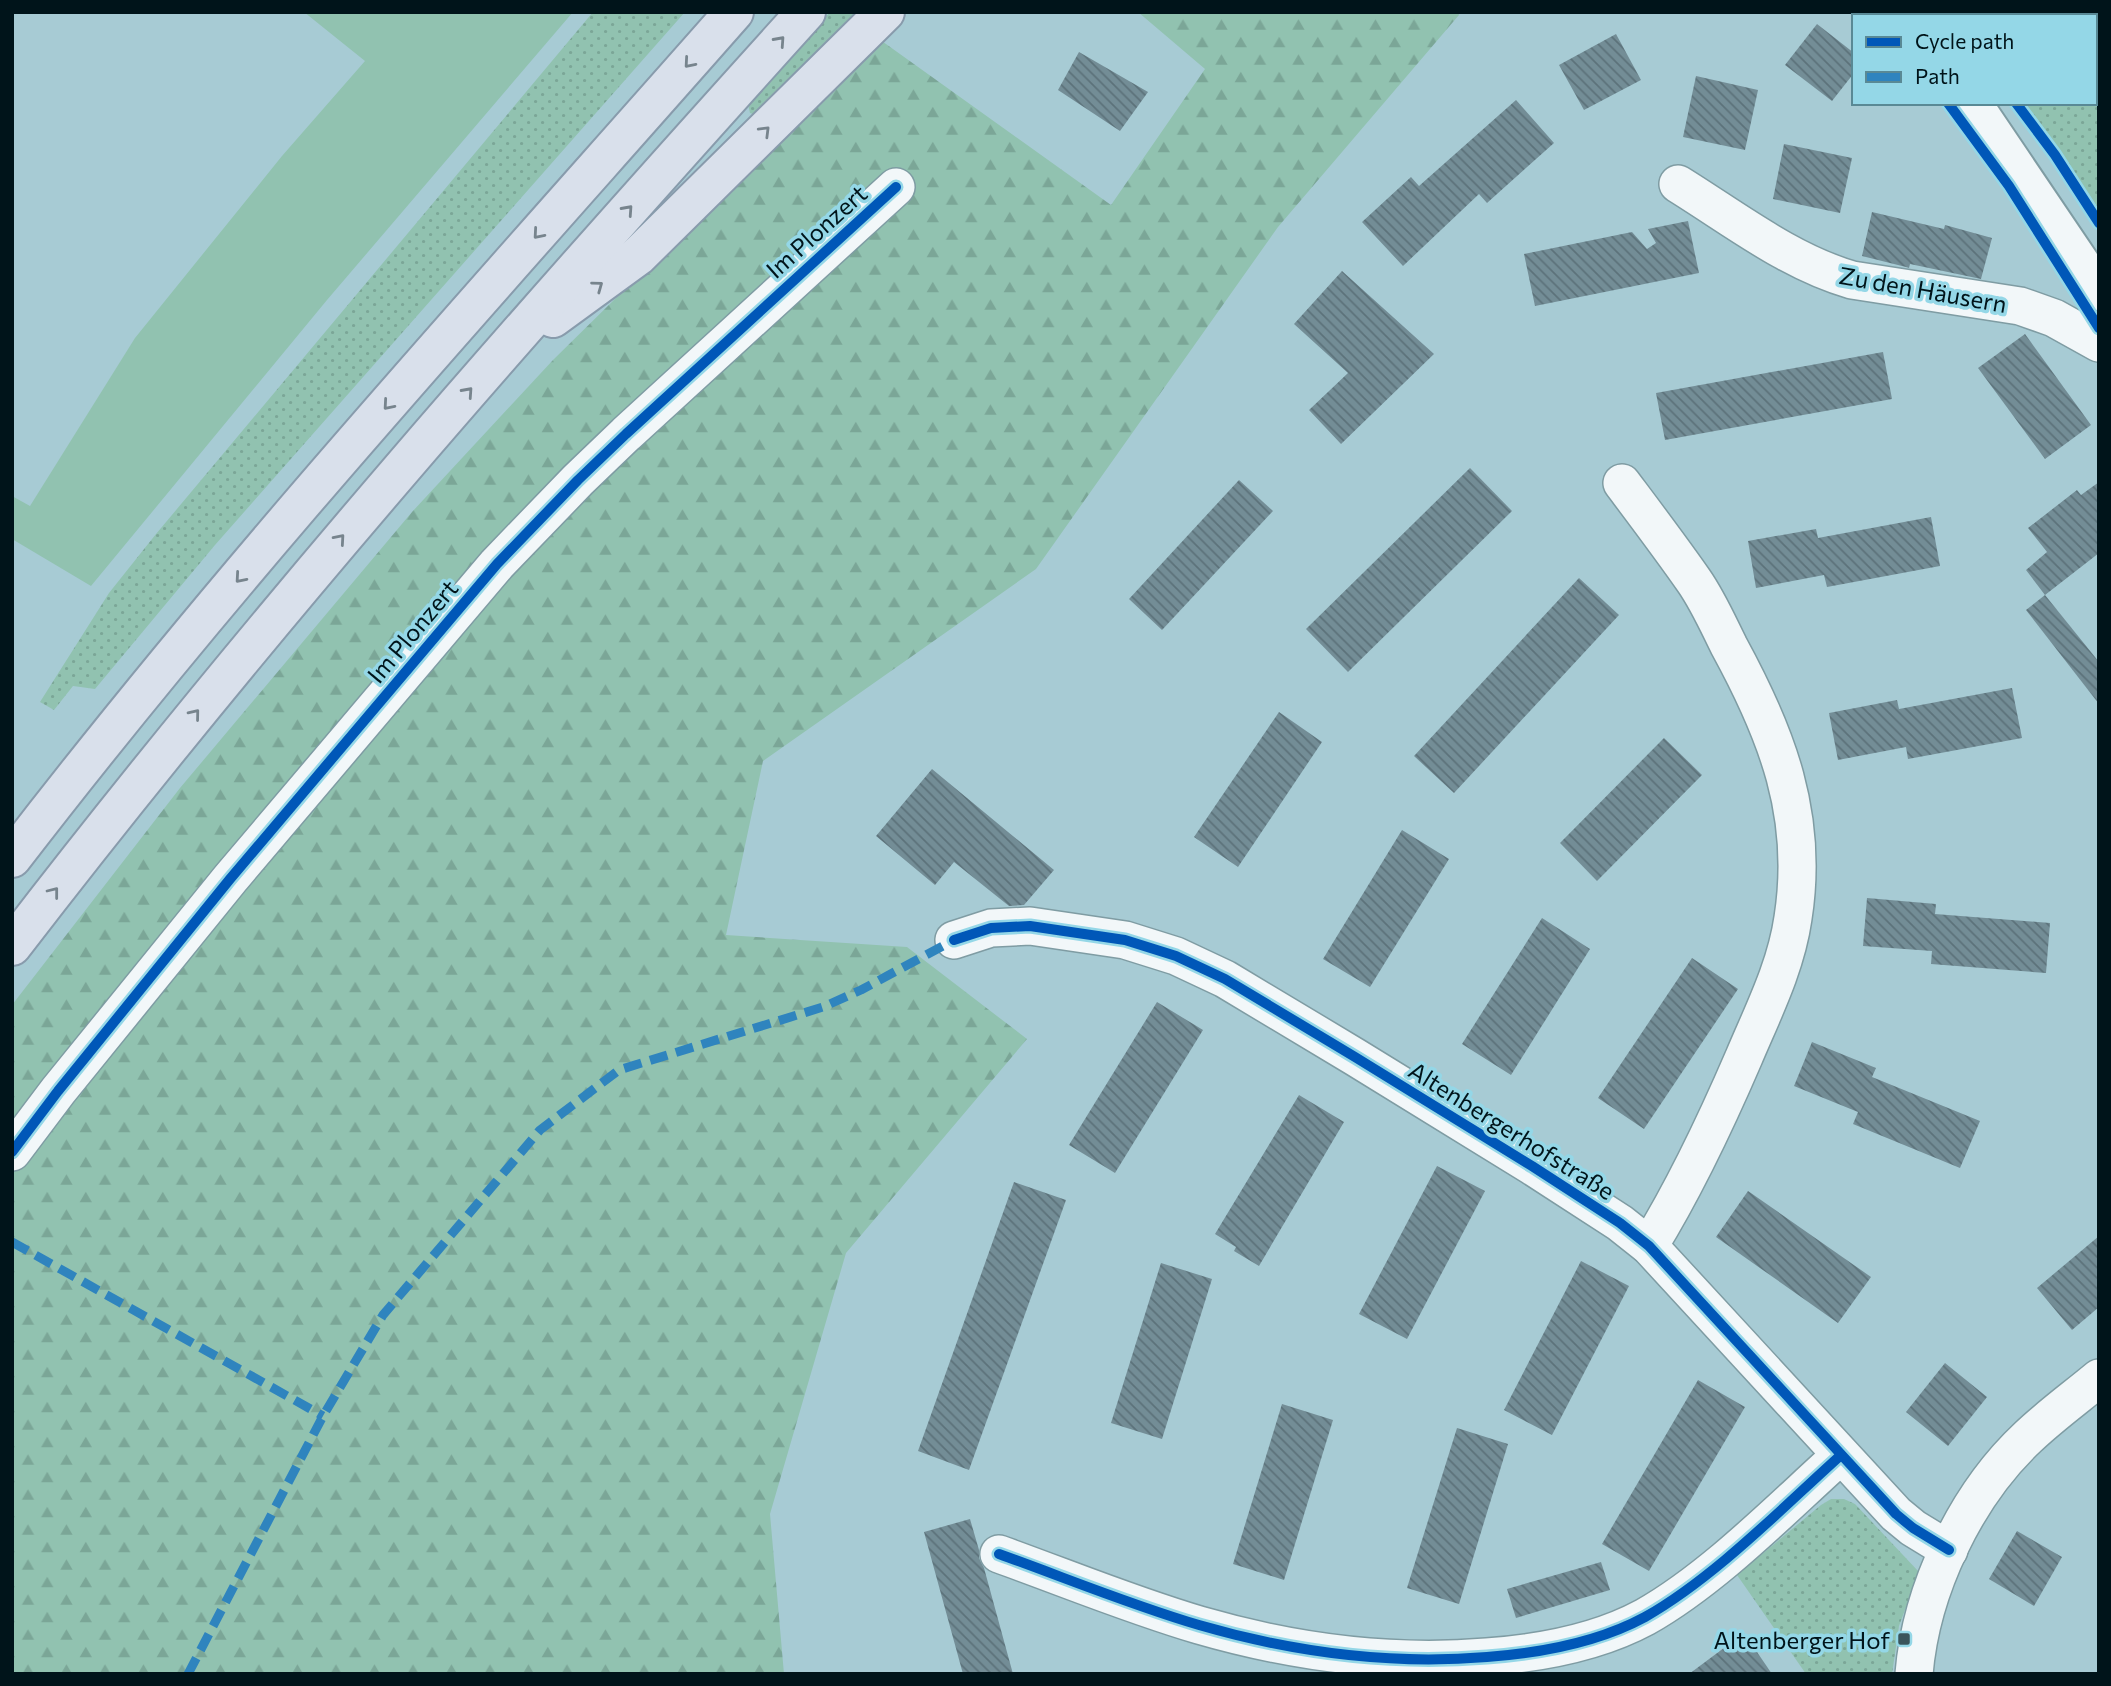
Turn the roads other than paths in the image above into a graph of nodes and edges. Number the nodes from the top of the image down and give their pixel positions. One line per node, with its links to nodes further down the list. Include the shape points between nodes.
1 (734, 12): 11 (highway, one-way to 11, via 190,635)
2 (806, 12): 9 (highway, one-way to 2)
3 (885, 12): 9 (highway, one-way to 3, via 638,256)
4 (1973, 105): 7 (street)
5 (1678, 184): 8 (street, Zu den Häusern, via 1831,274 2020,306 2054,318)
6 (896, 187): 14 (street, Im Plonzert, via 626,434 497,564 230,879)
7 (2099, 291)
8 (2099, 343)
9 (503, 354): 13 (highway, one-way to 9, via 303,582)
10 (1622, 483): 15 (street, via 1696,584 1759,705 1786,774 1799,856 1793,920 1779,974 1714,1124)
11 (12, 858)
12 (954, 940): 15 (street, Altenbergerhofstraße, via 991,928 1030,926 1125,940 1176,956 1225,979 1355,1057 1620,1223)
13 (12, 946)
14 (12, 1152)
15 (1649, 1246): 17 (street, Altenbergerhofstraße)
16 (2099, 1378): 18 (street, via 2010,1455 1981,1493)
17 (1841, 1455): 18 (street, Altenbergerhofstraße, via 1896,1514); 19 (street, via 1720,1563 1665,1605 1598,1636 1503,1656 1410,1659 1274,1644 1174,1617)
18 (1949, 1550): 20 (street, via 1920,1624)
19 (999, 1554)
20 (1914, 1674)

